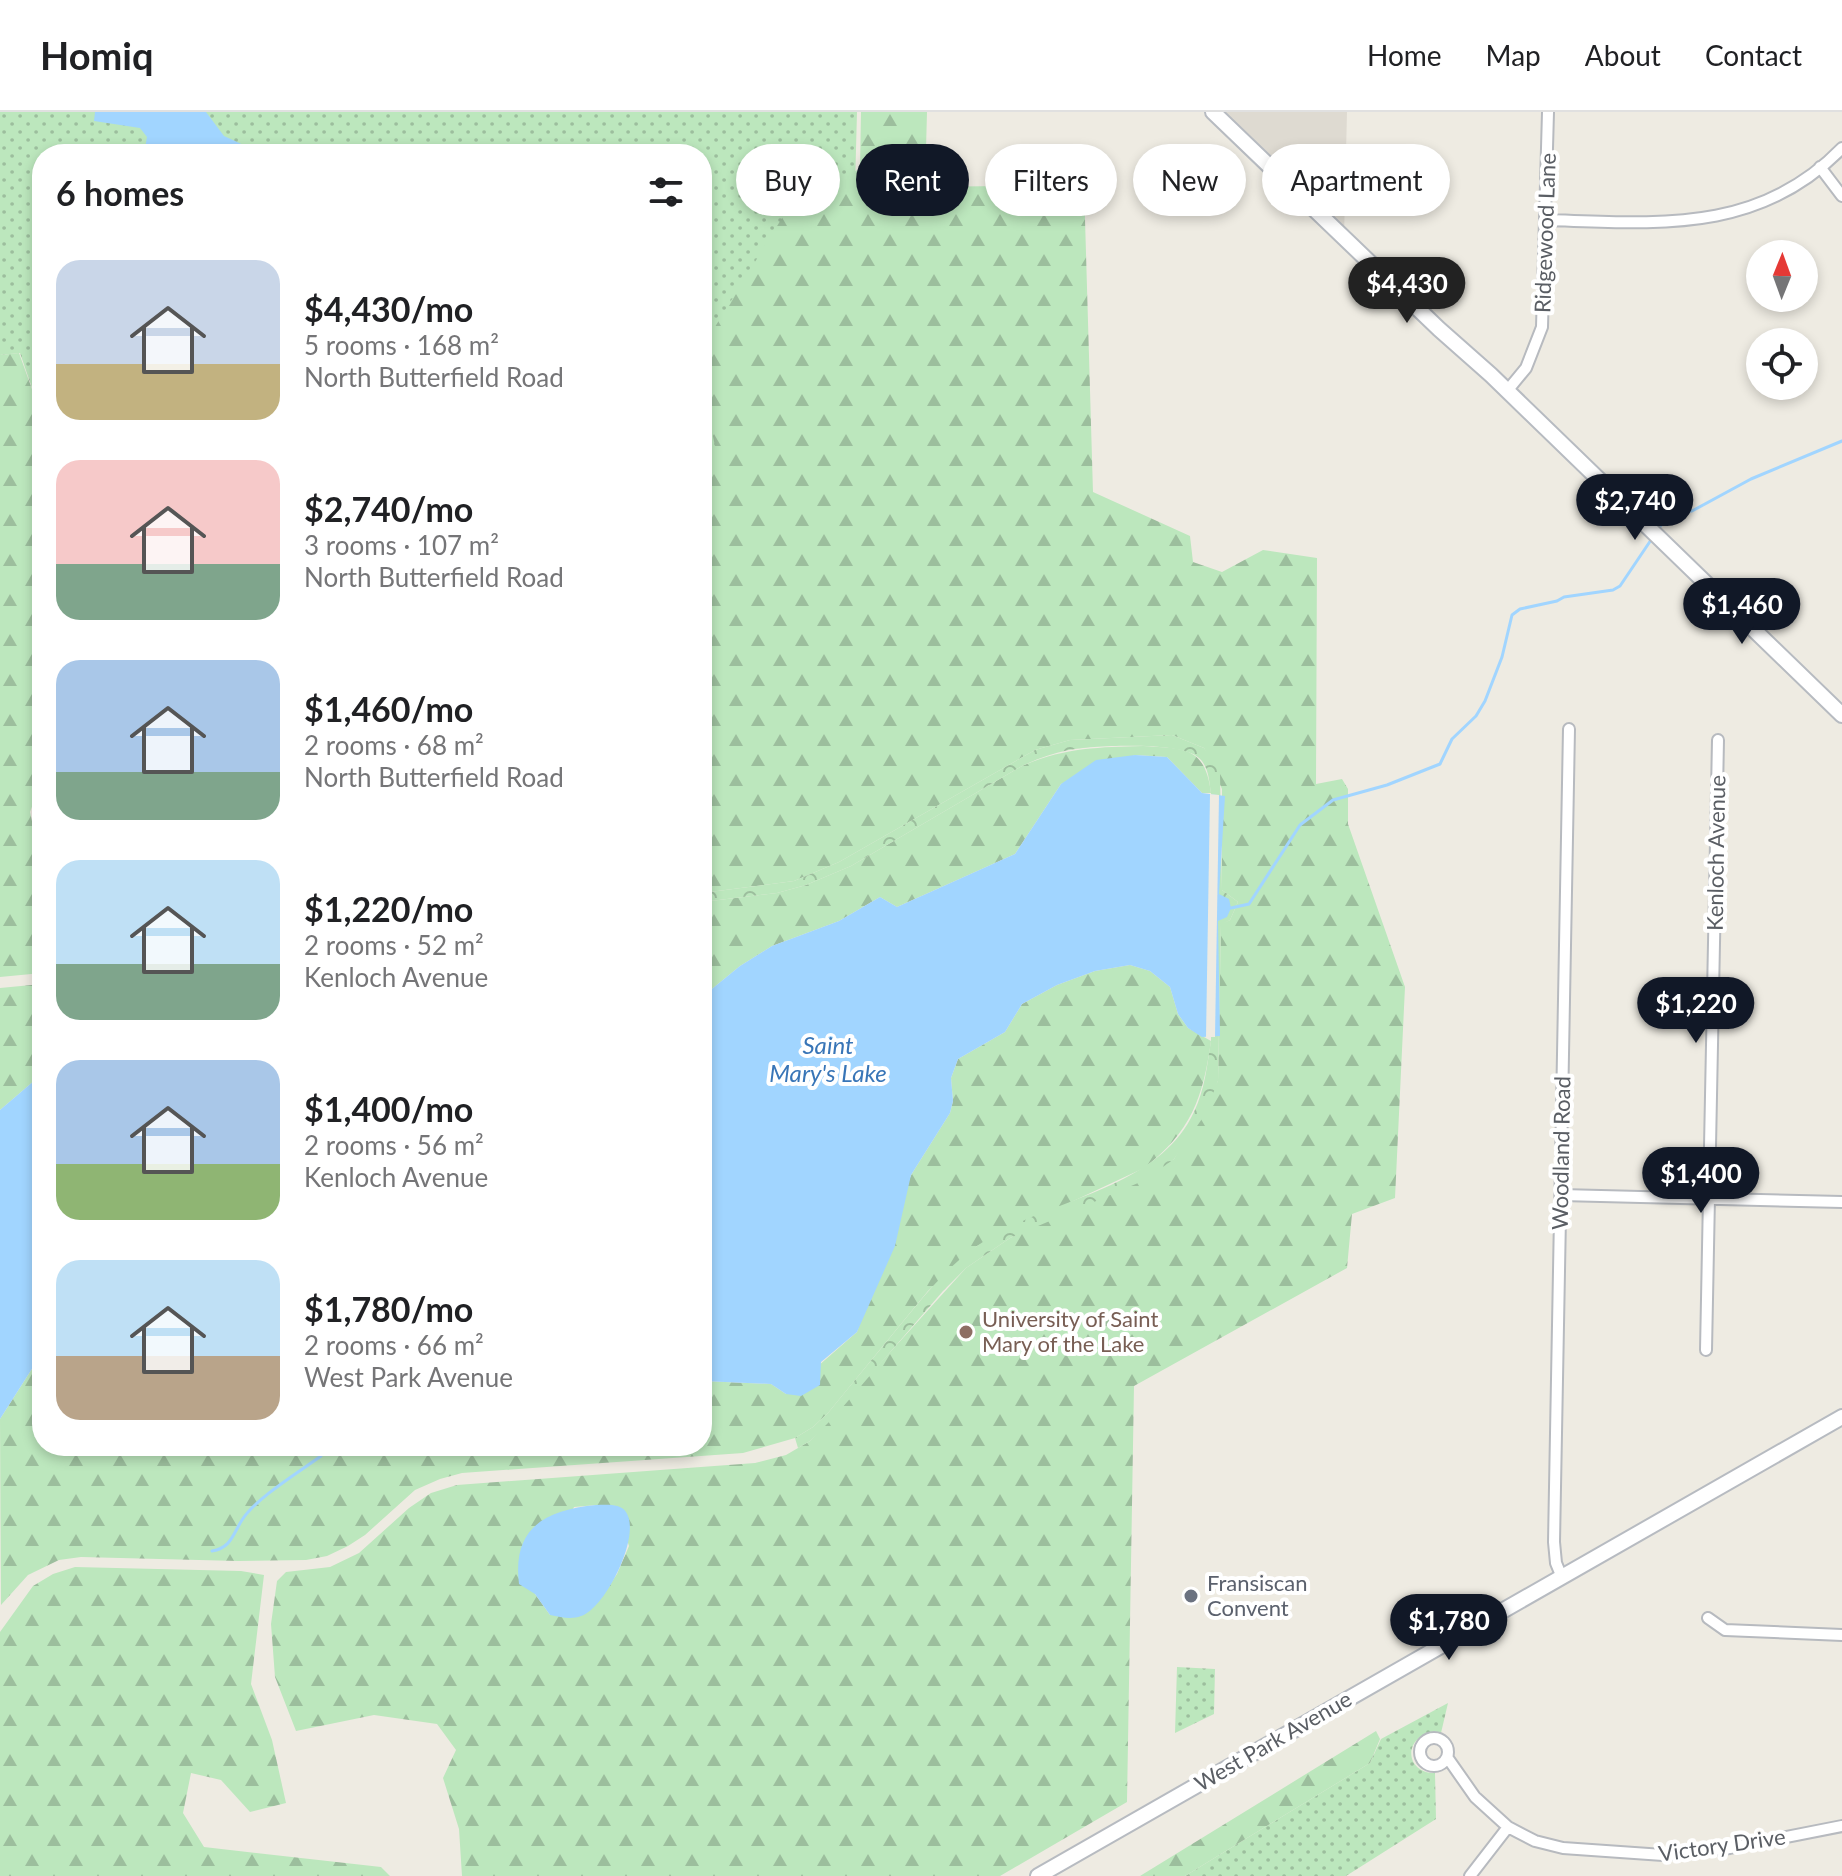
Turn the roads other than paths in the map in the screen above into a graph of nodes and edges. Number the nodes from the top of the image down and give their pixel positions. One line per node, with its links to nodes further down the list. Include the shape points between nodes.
1 (1213, 112): 7 (main road)
2 (1548, 112): 6 (street, Ridgewood Lane)
3 (1842, 148): 4 (street)
4 (1820, 167): 5 (street); 6 (street, via 1759,203 1706,219)
5 (1842, 196)
6 (1546, 220): 7 (street, Ridgewood Lane, via 1538,345)
7 (1507, 391): 8 (main road)
8 (1842, 715)
9 (1569, 729): 11 (street, Woodland Road)
10 (1718, 740): 12 (street, Kenloch Avenue)
11 (1561, 1195): 12 (street); 16 (street, Woodland Road, via 1554,1542)
12 (1711, 1198): 13 (street); 14 (street, Kenloch Avenue)
13 (1842, 1202)
14 (1706, 1350)
15 (1842, 1417): 16 (main road, West Park Avenue)
16 (1561, 1575): 22 (main road, West Park Avenue)
17 (1708, 1618): 18 (street, via 1725,1630)
18 (1842, 1635)
19 (1447, 1757): 21 (street, Victory Drive, via 1475,1797)
20 (1842, 1826): 21 (street, Victory Drive, via 1663,1855 1563,1848)
21 (1508, 1827): 23 (street)
22 (1038, 1876)
23 (1470, 1876)

